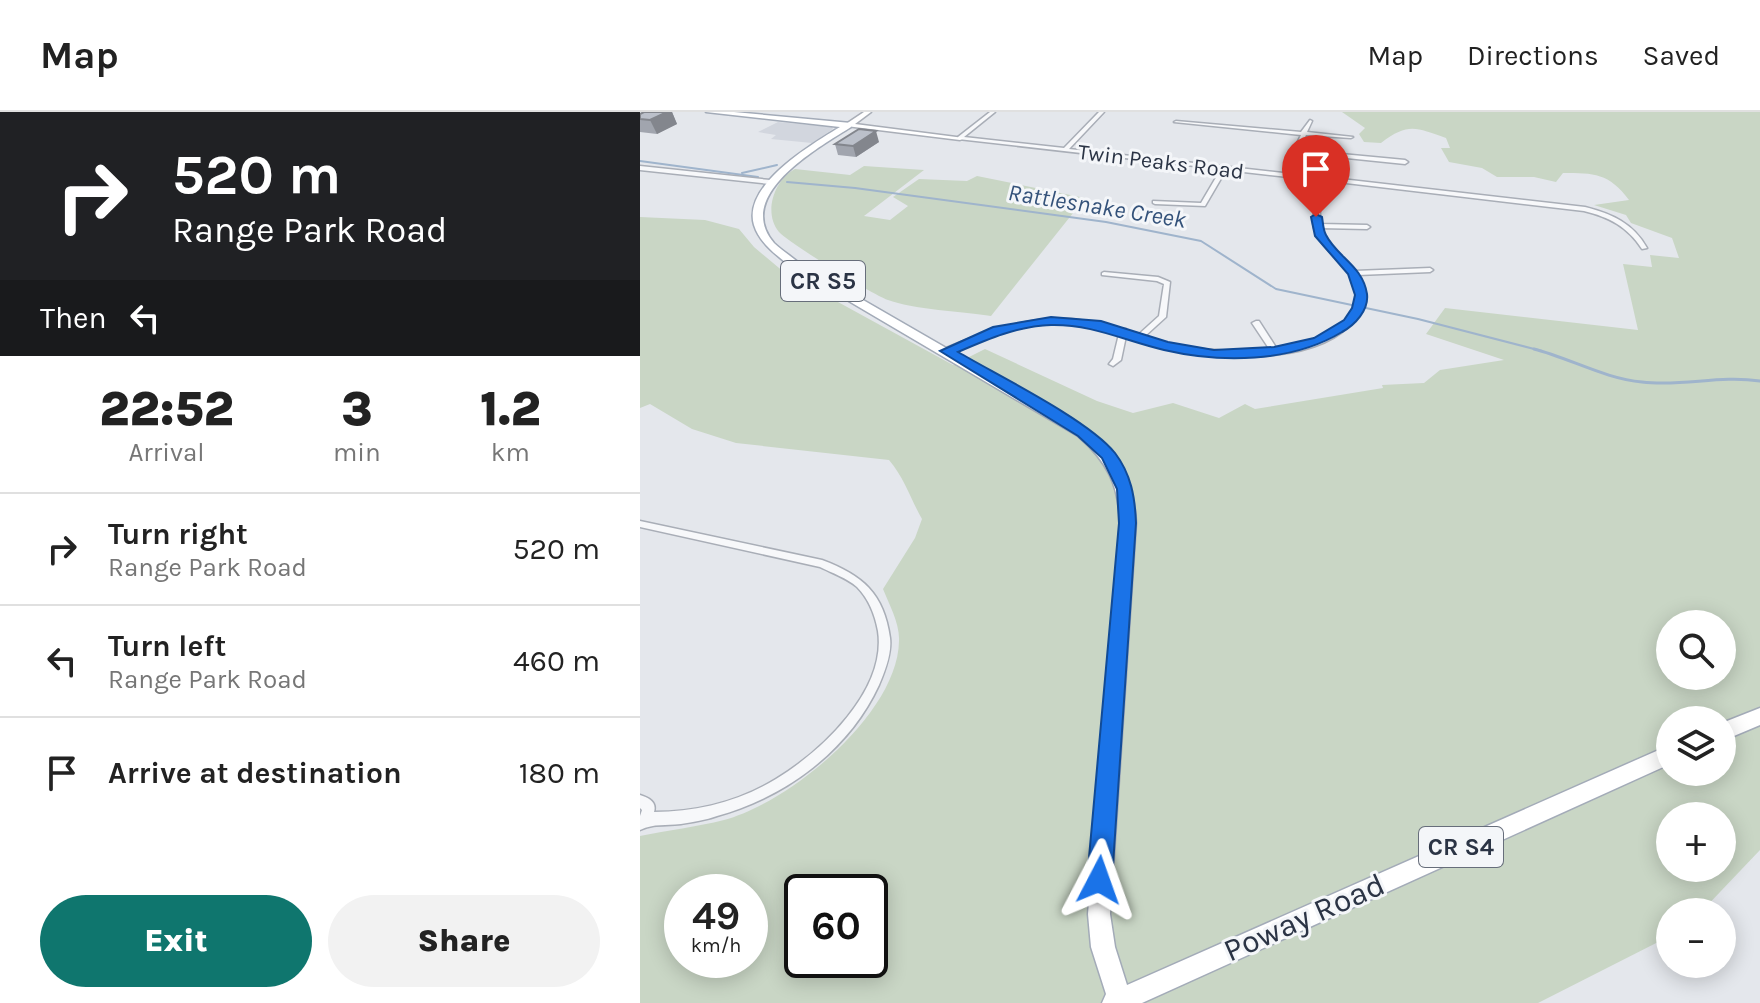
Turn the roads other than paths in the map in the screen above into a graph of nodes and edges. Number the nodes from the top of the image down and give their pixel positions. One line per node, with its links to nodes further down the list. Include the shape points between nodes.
1 (714, 112): 8 (main road, Twin Peaks Road)
2 (744, 112): 8 (main road, Twin Peaks Road)
3 (868, 112): 8 (street)
4 (993, 112): 11 (street)
5 (1102, 112): 12 (street)
6 (1310, 121): 9 (street)
7 (1176, 122): 9 (street)
8 (848, 125): 11 (street, Twin Peaks Road); 19 (main road)
9 (1303, 134): 10 (street); 13 (street)
10 (1351, 137)
11 (960, 138): 12 (street, Twin Peaks Road)
12 (1065, 150): 16 (street, Twin Peaks Road)
13 (1295, 151): 14 (street); 17 (street)
14 (1405, 162)
15 (640, 168): 19 (street)
16 (1224, 169): 17 (street, Twin Peaks Road); 21 (street, via 1203,205)
17 (1285, 175): 18 (street, Twin Peaks Road)
18 (1327, 180): 20 (street, Twin Peaks Road); 23 (street)
19 (770, 182): 32 (main road, CR S5, via 760,199 757,222 775,251)
20 (1474, 195): 22 (street, Twin Peaks Road); 25 (street, Twin Peaks Road, via 1592,210 1634,230)
21 (1155, 202)
22 (1572, 202)
23 (1316, 226): 24 (street); 27 (street)
24 (1367, 227)
25 (1644, 248)
26 (1430, 270): 27 (street)
27 (1354, 273): 33 (street, via 1361,295 1359,309 1348,323 1319,341)
28 (1104, 274): 31 (street, via 1168,283 1162,317)
29 (1256, 323): 33 (street)
30 (1123, 331): 31 (street); 32 (street, via 1070,321 1032,323); 34 (street)
31 (1141, 336): 33 (street, via 1214,354)
32 (947, 351): 41 (main road, CR S5, via 1083,433 1109,456 1126,489 1128,523 1099,880 1103,947)
33 (1274, 351)
34 (1113, 364)
35 (640, 524): 40 (street, via 822,564 848,576 873,600 885,645 879,674 845,733 783,782 706,814)
36 (1760, 716): 37 (main road)
37 (1736, 726)
38 (1656, 760): 41 (main road, Poway Road / CR S4)
39 (640, 801): 40 (street, via 649,807)
40 (643, 821)
41 (1117, 1002)

